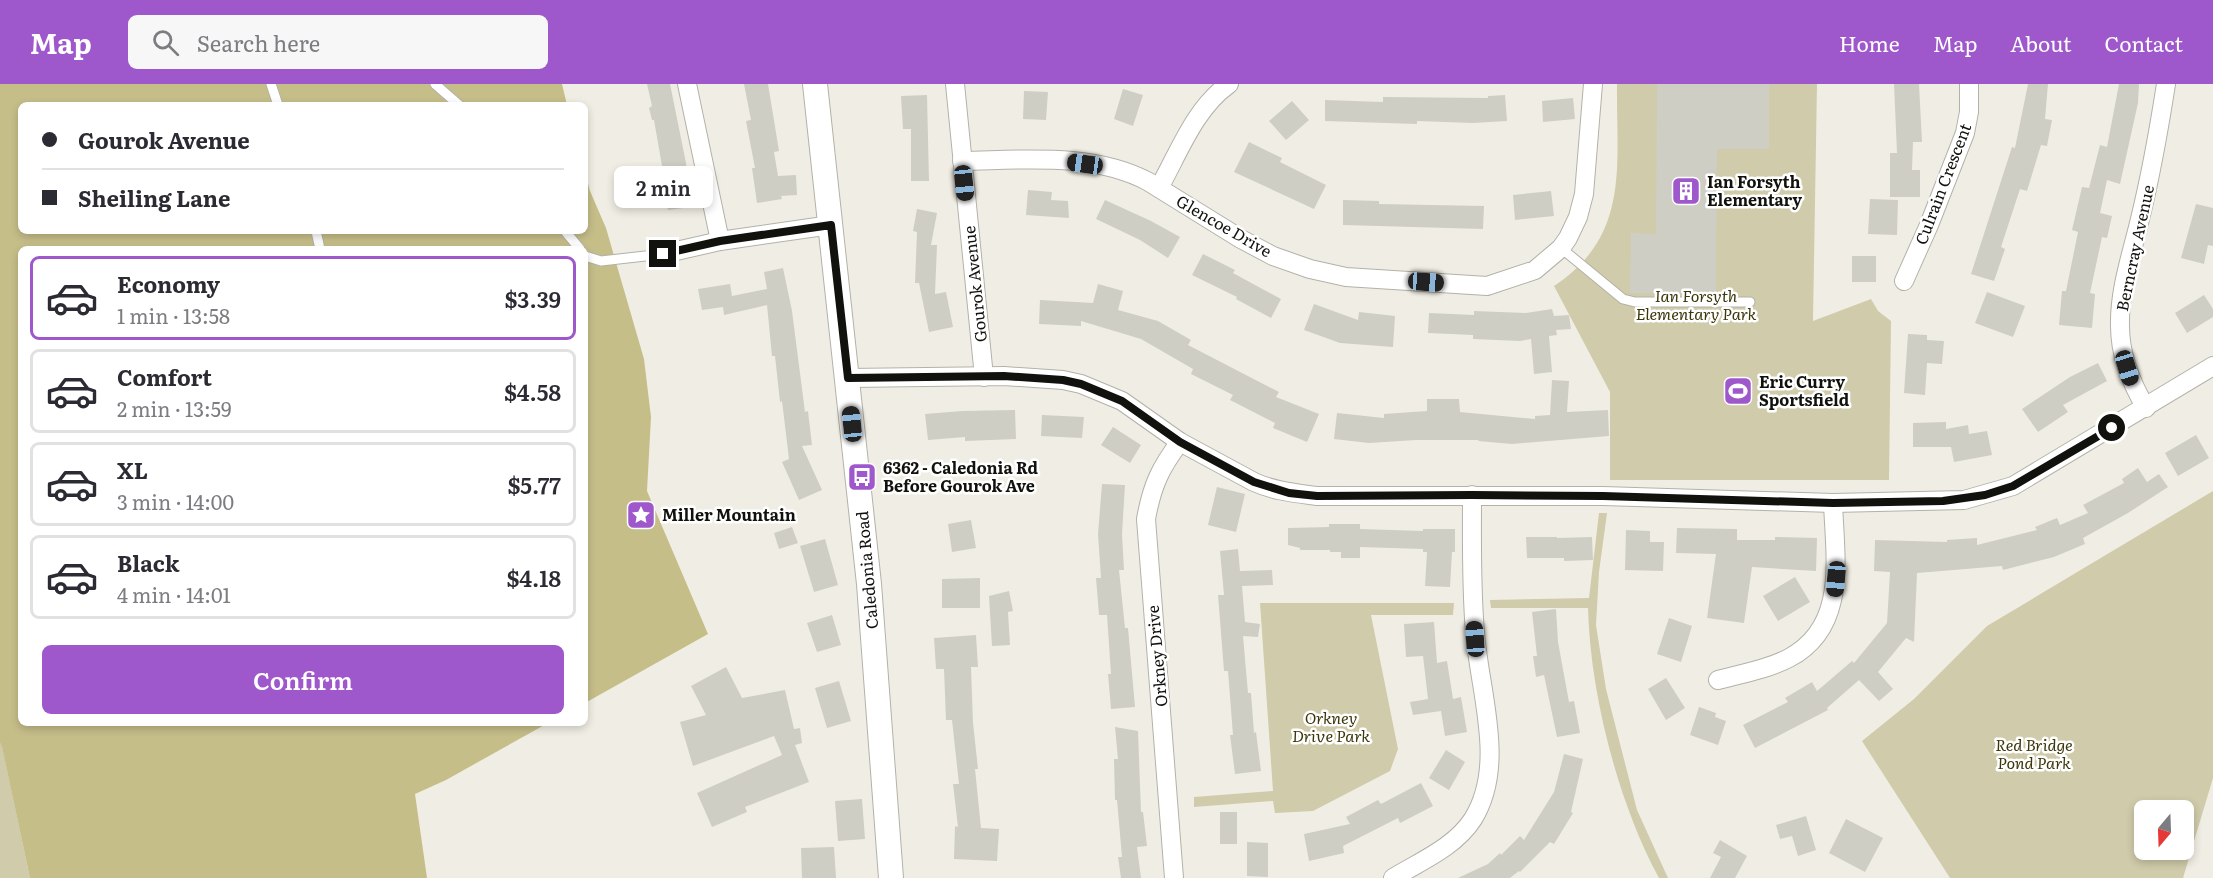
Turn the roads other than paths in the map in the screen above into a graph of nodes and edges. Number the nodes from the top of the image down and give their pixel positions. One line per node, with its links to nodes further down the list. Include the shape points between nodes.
1 (271, 84): 10 (lane)
2 (435, 84): 11 (lane)
3 (687, 84): 16 (street)
4 (815, 84): 14 (street, Caledonia Road)
5 (955, 84): 12 (street, Gourok Avenue)
6 (1228, 84): 13 (street, via 1200,114)
7 (1593, 84): 18 (street, Glencoe Drive, via 1584,194 1578,217)
8 (1969, 84): 21 (street, Culrain Crescent, via 1965,133)
9 (2166, 84): 26 (street, Berncray Avenue, via 2123,294 2120,326 2131,380)
10 (277, 102)
11 (456, 102)
12 (962, 161): 13 (street, Glencoe Drive, via 1069,161 1137,176); 24 (street, Gourok Avenue)
13 (1159, 188): 18 (street, Glencoe Drive, via 1273,256 1346,277 1487,286 1535,270)
14 (831, 225): 16 (street); 25 (street, Caledonia Road)
15 (568, 234): 17 (lane)
16 (720, 241): 19 (street)
17 (578, 246)
18 (1561, 248): 22 (lane, via 1623,299)
19 (663, 254): 20 (lane, via 601,261)
20 (588, 257)
21 (1904, 281)
22 (1750, 303)
23 (2213, 366): 26 (street)
24 (984, 377): 25 (street); 27 (street, via 1042,378 1081,384 1122,401)
25 (848, 378): 31 (street, Caledonia Road, via 869,584)
26 (2146, 408): 29 (street, via 2013,486 1985,495 1943,501)
27 (1180, 442): 28 (street, via 1254,482 1289,493); 32 (street, Orkney Drive, via 1154,483 1146,519)
28 (1472, 495): 29 (street); 33 (street, via 1471,588 1476,655 1489,737 1489,776 1481,803 1459,835)
29 (1833, 503): 30 (street, via 1835,586 1822,625 1791,657)
30 (1718, 680)
31 (891, 878)
32 (1174, 878)
33 (1393, 878)

